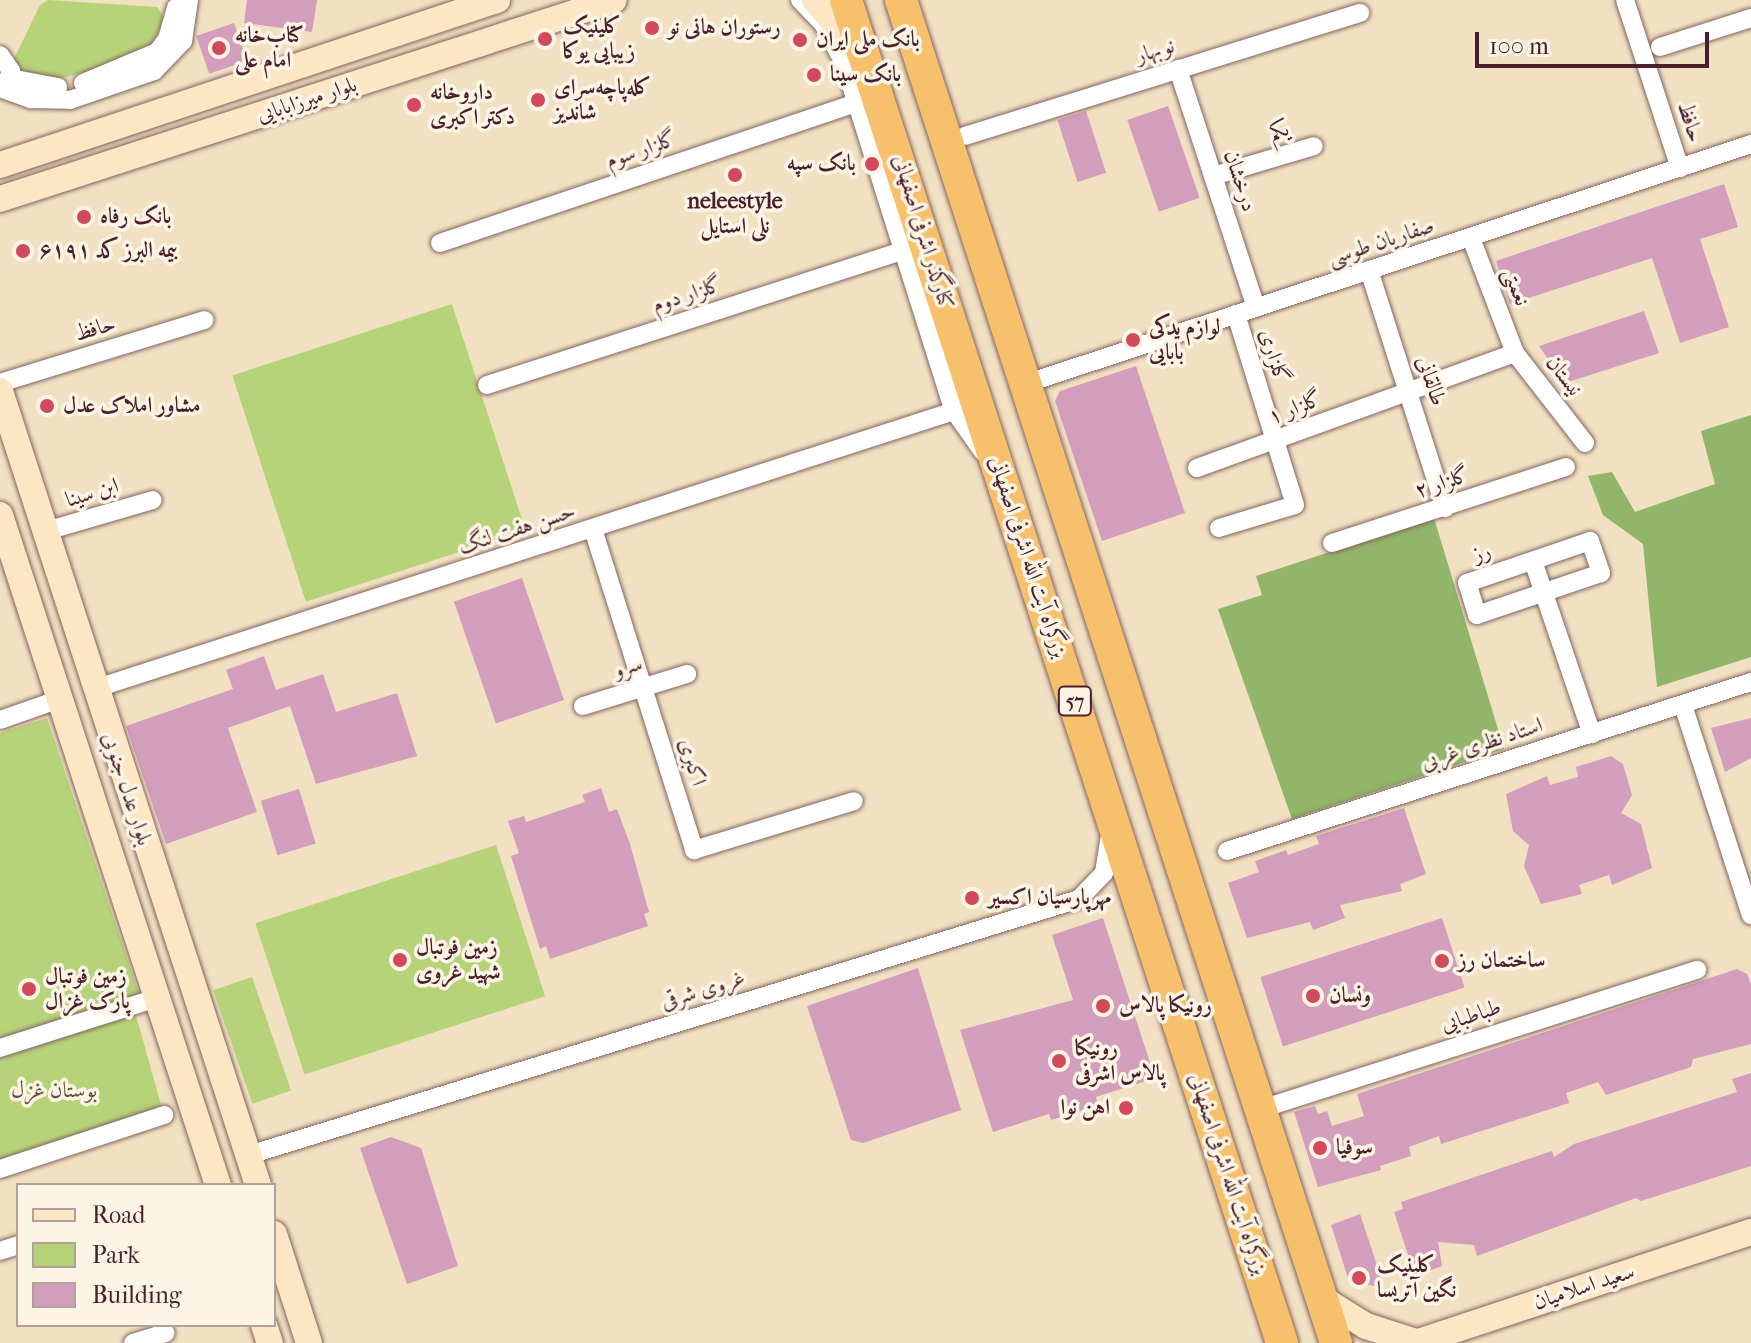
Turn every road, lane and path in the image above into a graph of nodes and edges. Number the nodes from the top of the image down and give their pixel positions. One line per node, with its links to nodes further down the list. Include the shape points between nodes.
1 (177, 0): 16 (street, via 167,39 144,61 68,87)
2 (189, 0): 16 (street, via 183,41 154,71 70,100 31,99)
3 (497, 0): 21 (main road, بلوار میرزابابایی)
4 (614, 0): 24 (main road, بلوار میرزابابایی)
5 (800, 0): 17 (street, کنارگذر اشرفی اصفهانی, via 834,40)
6 (815, 0): 14 (main road)
7 (904, 0): 34 (highway, 57)
8 (1625, 0): 22 (street, حافظ)
9 (851, 6): 14 (highway, بزرگراه آیت الله اشرفی اصفهانی / 57)
10 (1360, 13): 15 (street, نوبهار)
11 (1751, 18): 12 (street)
12 (1660, 47)
13 (0, 55): 16 (street, via 9,64)
14 (866, 59): 43 (highway, بزرگراه آیت الله اشرفی اصفهانی / 57)
15 (1178, 69): 18 (street, نوبهار); 23 (street, درخشان)
16 (4, 86)
17 (856, 103): 26 (street, گلزار سوم); 27 (street, کنارگذر اشرفی اصفهانی)
18 (965, 136)
19 (1751, 144): 22 (street, صفاریان طوسی)
20 (1314, 146): 23 (street, یکم)
21 (0, 165)
22 (1680, 168): 25 (street, صفاریان طوسی)
23 (1213, 176): 29 (street, درخشان)
24 (4, 201)
25 (1471, 238): 28 (street, صفاریان طوسی); 32 (street, نعمتی)
26 (440, 243)
27 (902, 251): 35 (street, گلزار دوم); 38 (street, کنارگذر اشرفی اصفهانی)
28 (1369, 270): 29 (street, صفاریان طوسی); 37 (street, طالقانی)
29 (1256, 308): 30 (street, صفاریان طوسی)
30 (1236, 314): 34 (street, صفاریان طوسی); 39 (street, گلزاری)
31 (205, 320): 33 (street, حافظ)
32 (1515, 353): 37 (street, نیستان); 40 (street, نیستان)
33 (0, 383)
34 (1025, 384): 69 (highway, 57)
35 (487, 385)
36 (0, 391): 49 (main road, بلوار عدل جنوبی)
37 (1409, 391): 39 (street, گلزار ۱); 45 (street, طالقانی)
38 (954, 411): 43 (street, کنارگذر اشرفی اصفهانی); 48 (street, حسن هفت لنگ)
39 (1276, 442): 42 (street, گلزار ۱); 47 (street, گلزاری, via 1295,505)
40 (1585, 443)
41 (1566, 467): 45 (street, گلزار ۲)
42 (1197, 468)
43 (1003, 480): 63 (highway, بزرگراه آیت الله اشرفی اصفهانی / 57)
44 (153, 500): 49 (street, ابن سینا)
45 (1445, 508): 50 (street, گلزار ۲)
46 (1, 526): 57 (main road, بلوار عدل جنوبی)
47 (1219, 528)
48 (593, 529): 55 (street, اکبری); 56 (street, حسن هفت لنگ)
49 (46, 531): 56 (main road, بلوار عدل جنوبی)
50 (1332, 543)
51 (1533, 561): 52 (street); 52 (street, رز, via 1590,541 1601,573); 52 (street, رز, via 1467,583 1477,615)
52 (1544, 593): 61 (street)
53 (687, 674): 55 (street, سرو)
54 (1751, 682): 58 (street, استاد نظری غربی)
55 (643, 687): 59 (street, سرو); 62 (street, اکبری, via 694,850)
56 (94, 689): 71 (main road, بلوار عدل جنوبی)
57 (60, 699): 60 (street); 67 (main road, بلوار عدل جنوبی)
58 (1683, 705): 61 (street, استاد نظری غربی); 65 (street)
59 (583, 706)
60 (0, 720)
61 (1592, 734): 64 (street, استاد نظری غربی)
62 (854, 801)
63 (1112, 814): 71 (street, غروی شرقی, via 1104,873 1079,899); 77 (highway, بزرگراه آیت الله اشرفی اصفهانی / 57)
64 (1227, 851)
65 (1751, 915)
66 (1697, 970): 69 (street, طباطبایی)
67 (157, 998): 68 (street); 73 (main road, بلوار عدل جنوبی)
68 (0, 1048)
69 (1261, 1109): 78 (highway, 57)
70 (164, 1115): 72 (street)
71 (249, 1155): 74 (main road, بلوار عدل جنوبی)
72 (0, 1169)
73 (212, 1183)
74 (257, 1183)
75 (1751, 1232): 85 (main road, سعید اسلامیان)
76 (276, 1240): 81 (main road)
77 (1263, 1284): 82 (main road); 83 (highway, بزرگراه آیت الله اشرفی اصفهانی / 57)
78 (1321, 1298): 84 (highway, 57); 85 (main road, via 1366,1326)
79 (165, 1333): 80 (street)
80 (133, 1343)
81 (309, 1343)
82 (1268, 1343)
83 (1282, 1343)
84 (1336, 1343)
85 (1416, 1343)

